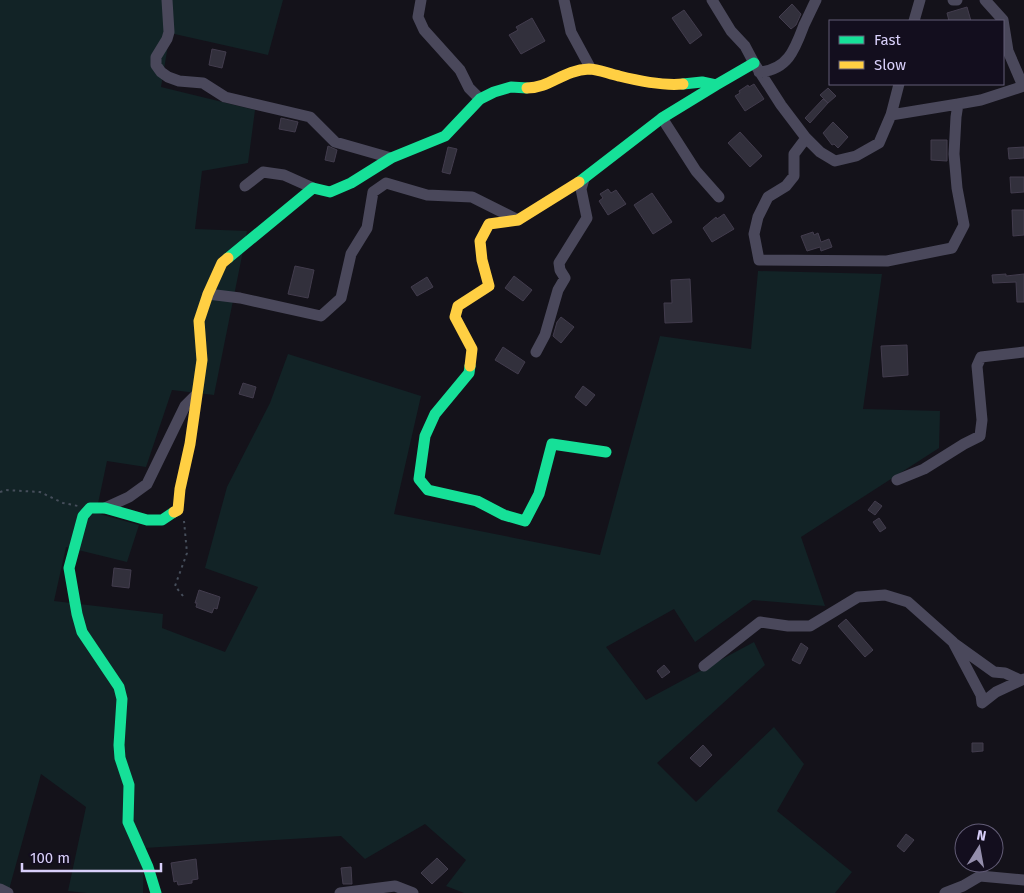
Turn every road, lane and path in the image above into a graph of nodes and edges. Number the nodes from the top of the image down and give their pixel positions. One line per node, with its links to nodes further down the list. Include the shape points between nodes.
1 (167, 0): 21 (street, via 169,32 156,57 156,65 168,77 203,83 224,97 310,117 335,142)
2 (421, 0): 16 (street, via 418,17 424,30 460,70 469,88)
3 (564, 0): 12 (street, via 571,32)
4 (712, 0): 11 (street, via 731,31 746,46)
5 (816, 0): 11 (street, via 789,58 770,71)
6 (920, 0): 10 (street)
7 (953, 0): 8 (street)
8 (957, 0)
9 (985, 0): 15 (street, via 1004,20 1008,51)
10 (914, 20)
11 (756, 67): 13 (street); 20 (street)
12 (592, 69): 13 (street, via 673,85); 16 (street, via 572,71 543,86 511,87)
13 (716, 84): 19 (street)
14 (899, 85): 18 (street)
15 (1024, 86): 17 (street)
16 (480, 99): 21 (street, via 445,136)
17 (958, 104): 18 (street); 20 (street, via 954,154 964,226 952,248 887,260 759,260 754,234 758,218 768,197 786,186 794,176 794,154)
18 (891, 115): 20 (street, via 878,143 856,156 835,161)
19 (662, 118): 22 (street); 25 (street, via 696,171)
20 (806, 138)
21 (391, 158): 24 (street, via 330,192)
22 (584, 179): 26 (street); 28 (street, via 582,189 587,218 559,263 564,278)
23 (244, 186): 24 (street, via 262,172 284,175)
24 (313, 188): 27 (street, via 222,263)
25 (719, 197)
26 (518, 220): 27 (street, via 472,197 427,195 386,183 373,192 367,228 351,254 342,298 321,316); 31 (street, via 490,224 480,241 489,286 458,306 455,317 472,349 469,373 435,414 425,436 418,478 428,490 477,501 524,521 532,510 546,473 552,444)
27 (208, 294): 30 (street, via 199,321 202,360)
28 (536, 352)
29 (1024, 352): 32 (street, via 981,358 977,366 982,420 980,436 924,470)
30 (196, 395): 35 (street, via 185,406 146,484 129,497); 36 (street)
31 (606, 452)
32 (897, 480)
33 (0, 492): 34 (path, via 40,492 63,503)
34 (90, 508): 35 (street); 44 (street, via 83,516 69,568 82,632 119,687 122,699 119,745 128,785 128,822)
35 (104, 508): 36 (street, via 146,520 162,520)
36 (178, 510): 37 (path, via 184,522 187,553 175,586)
37 (183, 596)
38 (953, 642): 39 (street, via 908,602 885,594 858,597 810,626 760,622); 40 (street, via 994,672); 40 (street, via 982,703 996,692)
39 (704, 666)
40 (1022, 680)
41 (1024, 880): 47 (street, via 980,876)
42 (0, 889): 43 (street)
43 (8, 893)
44 (156, 893)
45 (340, 893): 46 (street, via 395,886)
46 (413, 893)
47 (944, 893)

